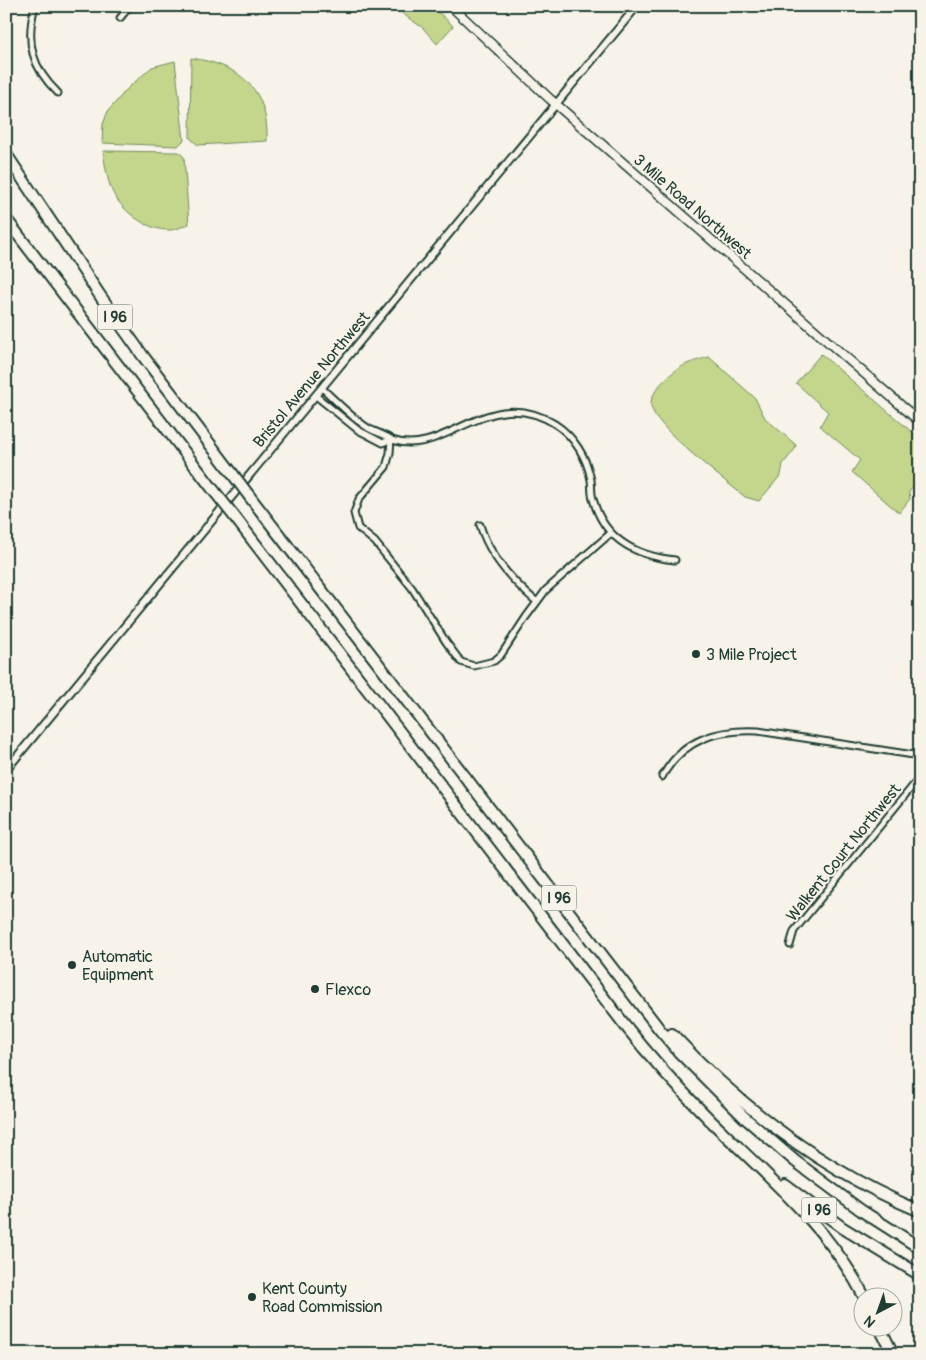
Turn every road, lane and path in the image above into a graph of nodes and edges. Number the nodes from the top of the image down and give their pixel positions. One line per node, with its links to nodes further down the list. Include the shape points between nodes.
1 (36, 6): 6 (street, via 30,37 34,60)
2 (130, 6): 5 (street)
3 (451, 6): 7 (main road, 3 Mile Road Northwest)
4 (637, 6): 7 (street, Bristol Avenue Northwest)
5 (120, 18)
6 (58, 93)
7 (556, 104): 10 (street, Bristol Avenue Northwest); 12 (main road, 3 Mile Road Northwest)
8 (6, 154): 23 (highway, I 96, bridge, via 143,356)
9 (6, 219): 24 (highway, I 96, bridge, via 624,1024 680,1090)
10 (322, 388): 11 (street, Bristol Avenue Northwest); 13 (street, via 364,425)
11 (316, 396): 13 (street, via 358,430 383,443); 19 (street, Bristol Avenue Northwest)
12 (920, 422)
13 (391, 439): 15 (street, via 421,441 488,415 511,411 542,418 564,431 581,451 595,506); 17 (street, via 386,467 359,499 354,513 358,528 374,542 412,588 461,662 474,666 494,661)
14 (480, 525): 17 (street, via 487,545 515,582)
15 (611, 533): 16 (street, via 639,553); 17 (street)
16 (675, 560)
17 (537, 602)
18 (920, 756): 20 (street, via 737,730 711,735 690,746 678,754)
19 (6, 770)
20 (662, 777)
21 (920, 778): 22 (street, Walkent Court Northwest, via 794,930)
22 (790, 946)
23 (620, 978): 25 (highway, via 702,1066 769,1124 847,1176); 26 (highway, I 96, via 679,1052 760,1131 810,1173)
24 (725, 1134): 27 (highway, I 96, via 822,1212); 28 (highway, via 816,1225 845,1262)
25 (920, 1211)
26 (920, 1248)
27 (920, 1275)
28 (859, 1288)
29 (885, 1338): 30 (highway)
30 (893, 1354)

